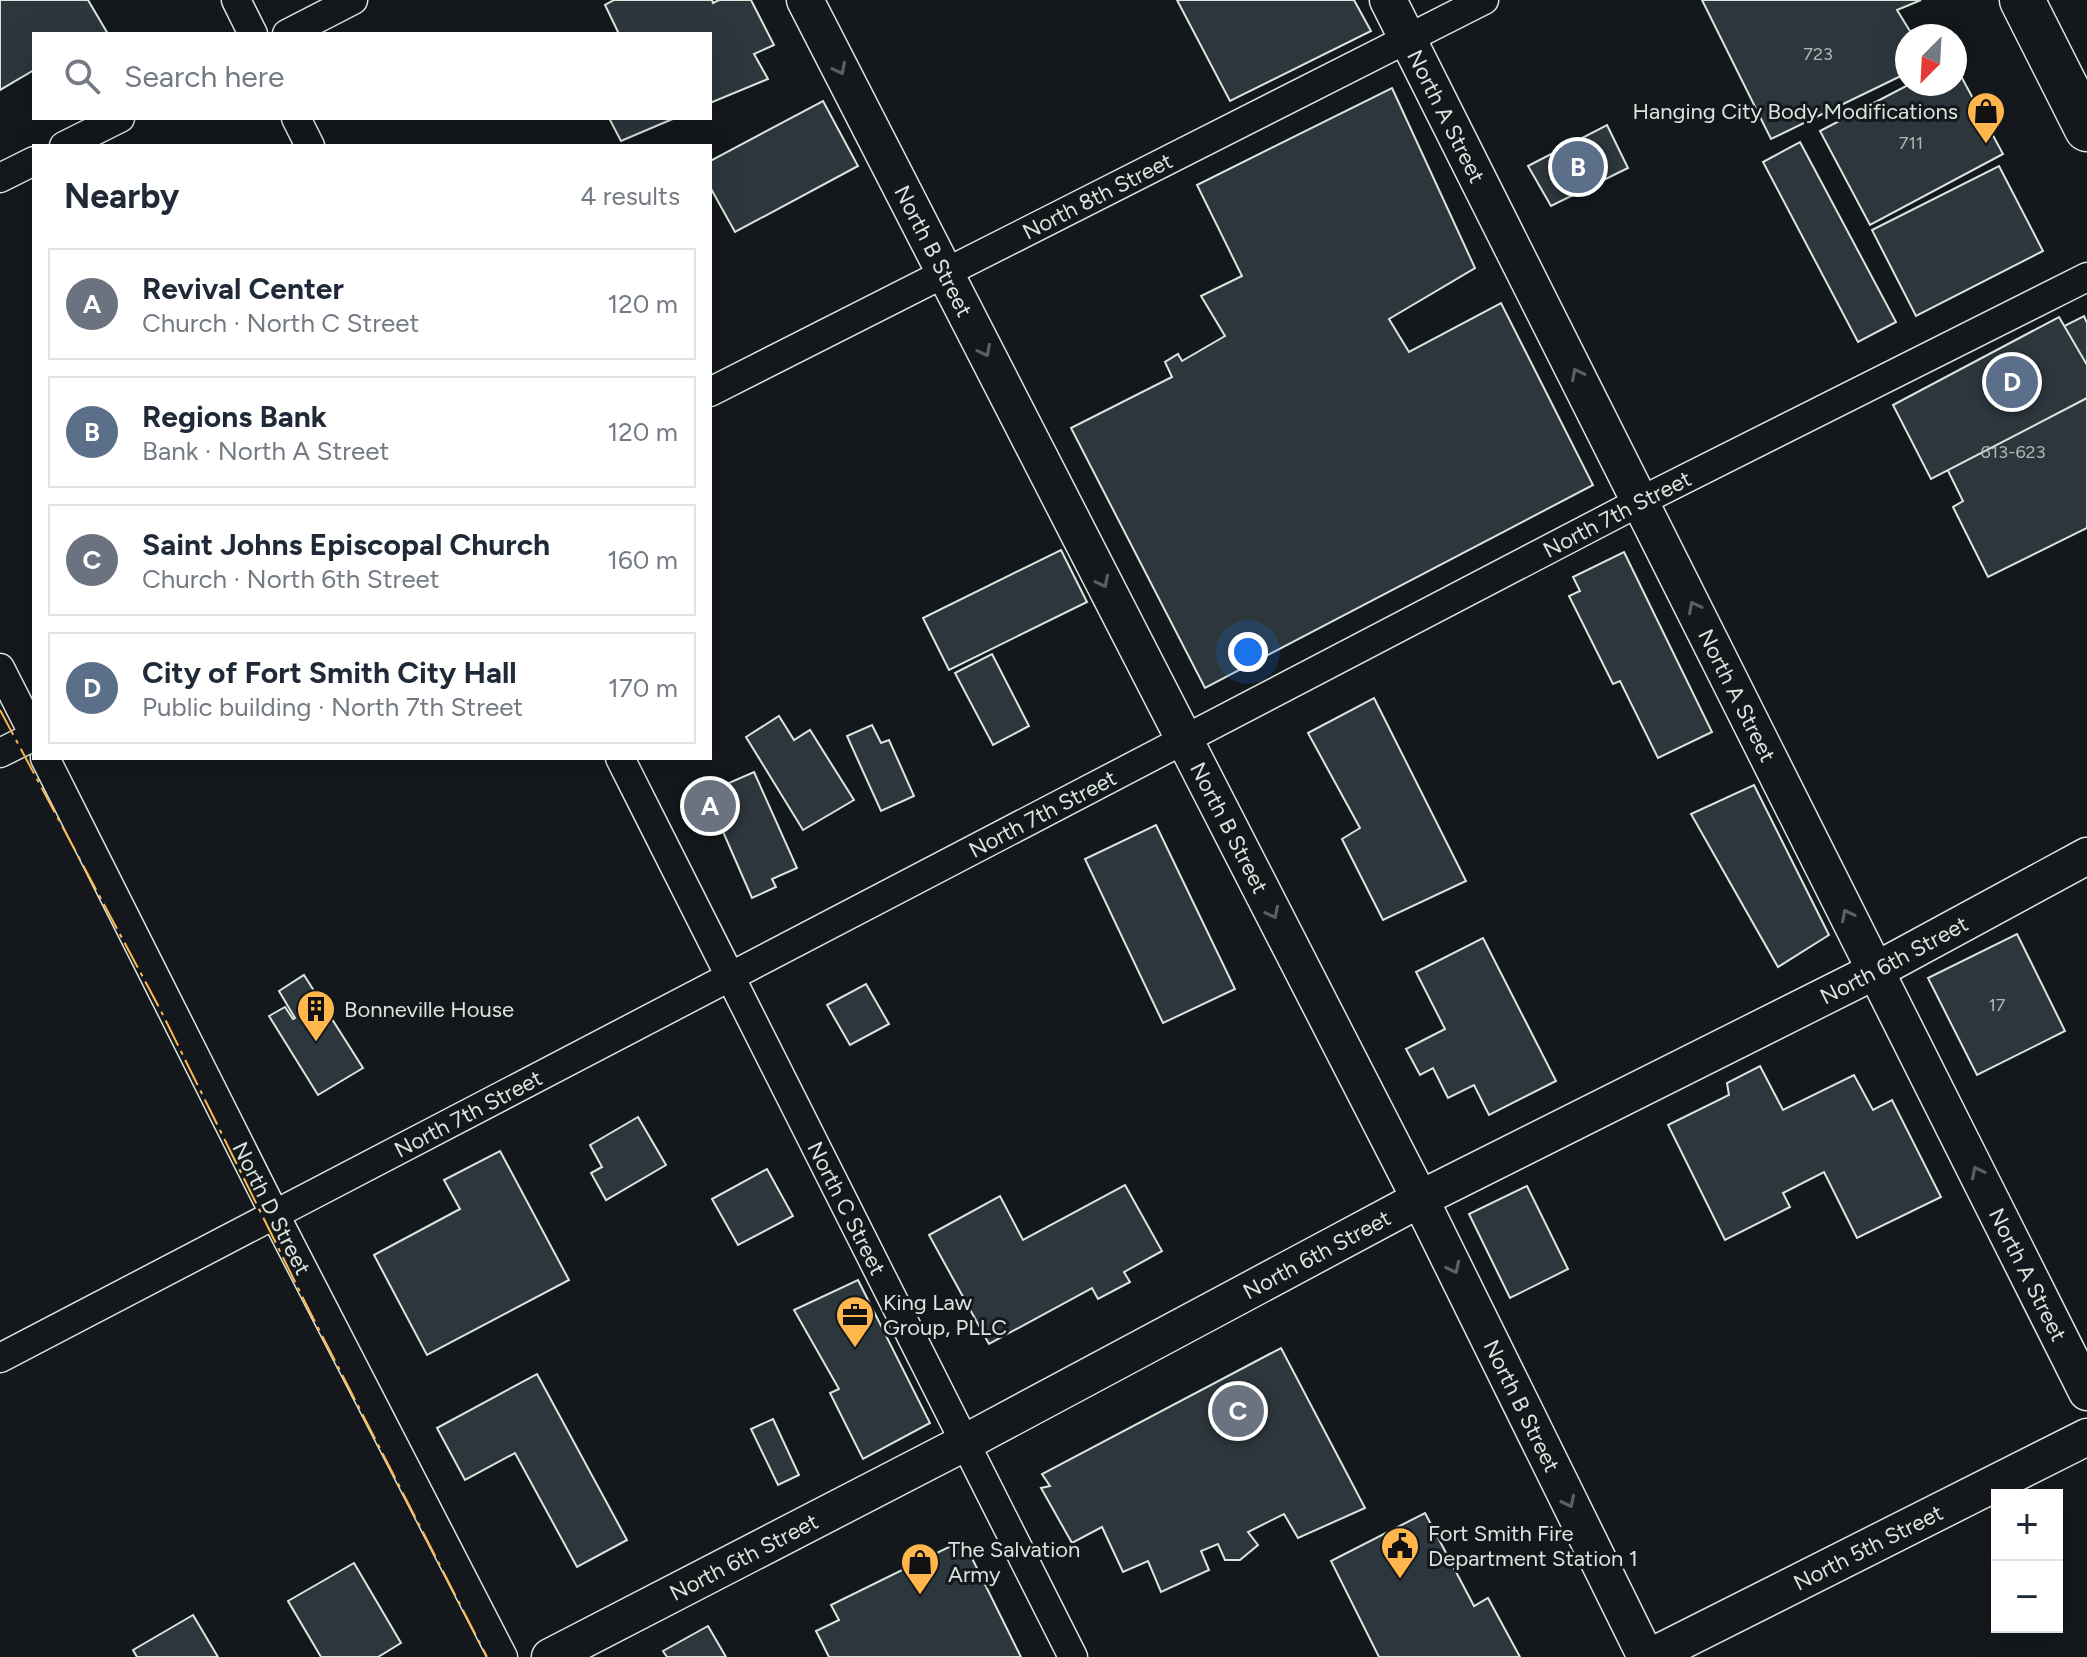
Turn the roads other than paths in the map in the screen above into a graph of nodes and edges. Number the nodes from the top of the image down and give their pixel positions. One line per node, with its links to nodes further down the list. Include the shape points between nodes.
1 (236, 0): 7 (street)
2 (353, 0): 8 (street)
3 (805, 0): 17 (street, North B Street, one-way to 17)
4 (1388, 0): 9 (street, North A Street)
5 (1484, 0): 9 (street, North 8th Street)
6 (2022, 0): 12 (main road)
7 (252, 32)
8 (291, 32)
9 (1408, 38): 17 (street, North 8th Street); 20 (street, North A Street, one-way to 9)
10 (116, 120): 13 (street)
11 (297, 120): 14 (street)
12 (2087, 129)
13 (68, 144)
14 (309, 144)
15 (32, 162): 16 (street)
16 (0, 178)
17 (945, 272): 19 (street, North 8th Street); 24 (street, North B Street, one-way to 24)
18 (2087, 277): 20 (street, North 7th Street)
19 (712, 391)
20 (1641, 501): 24 (street, North 7th Street); 29 (street, North A Street, one-way to 20)
21 (0, 668): 22 (street)
22 (32, 732)
23 (32, 737): 25 (street)
24 (1184, 741): 30 (street, North 7th Street); 31 (street, North B Street, one-way to 31)
25 (0, 753)
26 (46, 760): 32 (street, North D Street)
27 (621, 760): 30 (street, North C Street)
28 (2087, 856): 29 (street, North 6th Street)
29 (1875, 971): 31 (street, North 6th Street); 34 (street, North A Street, one-way to 29)
30 (731, 978): 32 (street, North 7th Street); 36 (street, North C Street)
31 (1420, 1199): 36 (street, North 6th Street); 40 (street, North B Street, one-way to 40)
32 (275, 1215): 33 (street, North 7th Street); 37 (street, North D Street)
33 (0, 1358)
34 (2087, 1392)
35 (2087, 1437): 40 (street, North 5th Street)
36 (966, 1442): 38 (street, North 6th Street); 39 (street, North C Street)
37 (503, 1657)
38 (550, 1657)
39 (1073, 1657)
40 (1648, 1657)

